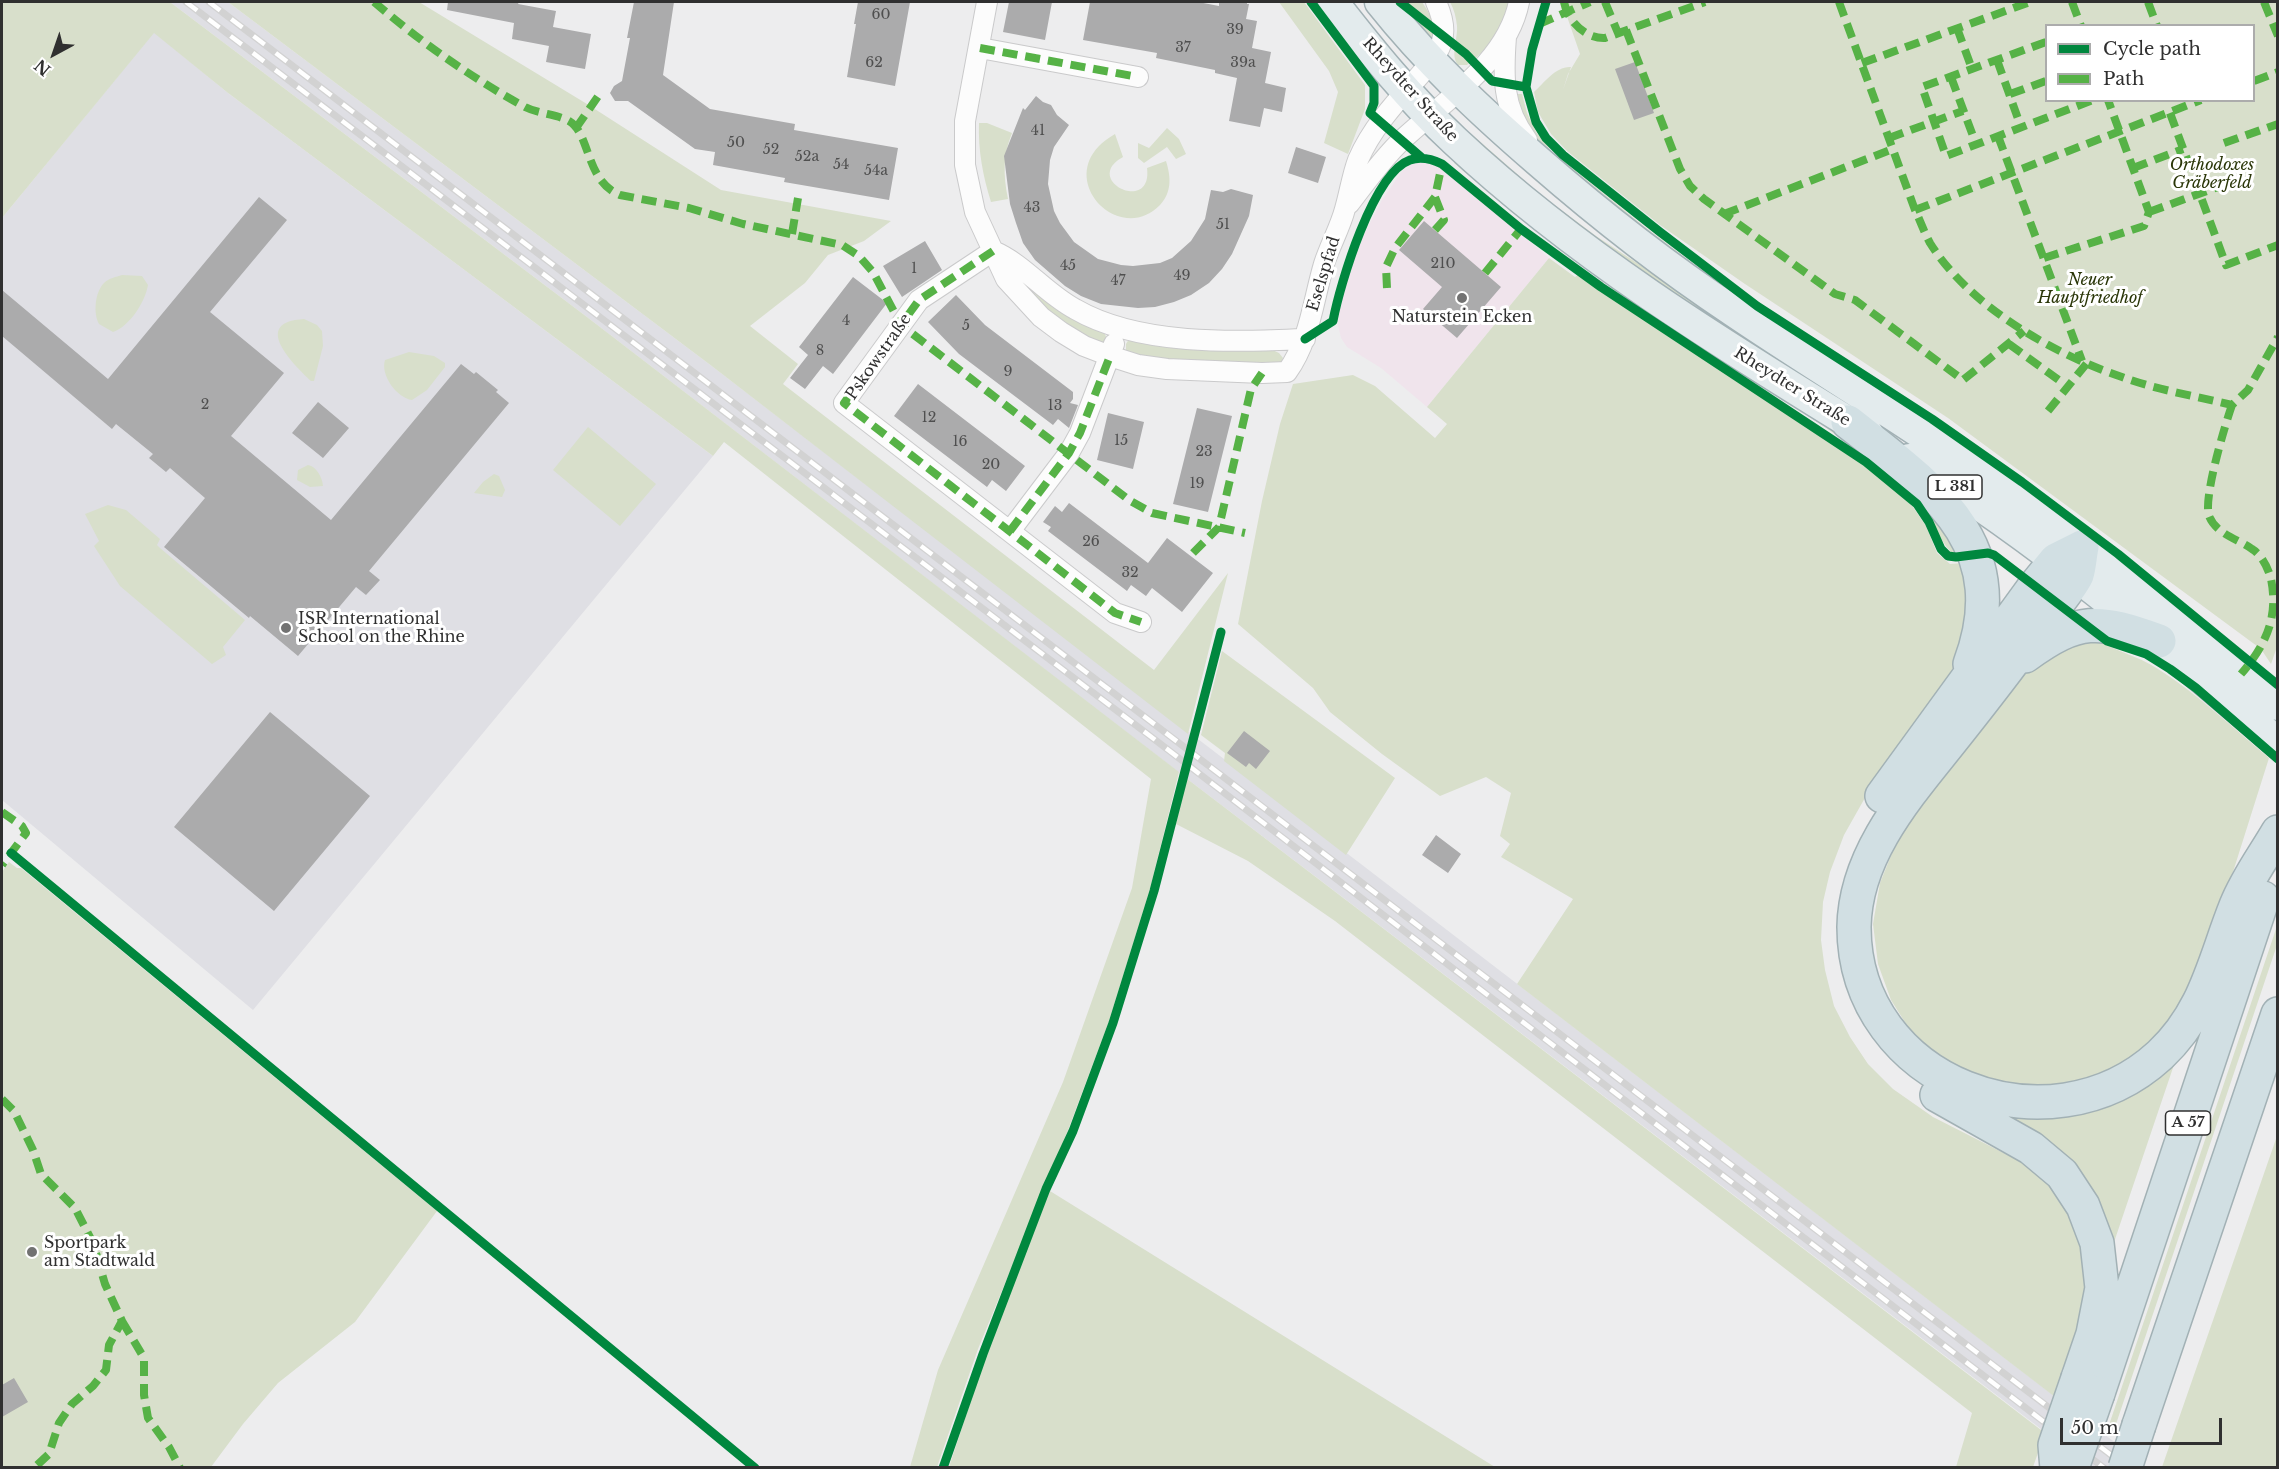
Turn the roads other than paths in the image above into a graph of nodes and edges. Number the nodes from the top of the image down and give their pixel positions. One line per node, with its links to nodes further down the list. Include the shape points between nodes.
1 (987, 2): 7 (street)
2 (1333, 2): 11 (main road, Rheydter Straße / L 381)
3 (1380, 2): 8 (main road, Rheydter Straße / L 381)
4 (1436, 2): 8 (street, Eselspfad, via 1445,30)
5 (1519, 2): 6 (street, Eselspfad)
6 (1506, 37): 10 (street, Eselspfad); 13 (street, Eselspfad, via 1505,84 1513,121)
7 (980, 48): 9 (street); 15 (street, via 964,121 965,165 975,212)
8 (1431, 62): 10 (main road, Rheydter Straße / L 381); 11 (street, Eselspfad)
9 (1138, 77)
10 (1459, 90): 12 (street, Eselspfad); 13 (main road, Rheydter Straße / L 381)
11 (1406, 91): 12 (main road, Rheydter Straße / L 381); 14 (street, Eselspfad, via 1380,122 1359,158)
12 (1429, 116): 14 (street, Eselspfad, via 1393,149); 19 (main road, Rheydter Straße / L 381, via 1580,246)
13 (1555, 176): 21 (main road, Rheydter Straße / L 381, via 1732,310 1969,466)
14 (1346, 208): 17 (street, Eselspfad, via 1324,263)
15 (993, 251): 16 (street, via 1020,266 1074,309); 18 (street, via 1006,279 1041,317 1083,346); 20 (street, Pskowstraße, via 919,300 844,403)
16 (1118, 328): 17 (street, via 1160,336); 18 (street)
17 (1305, 339): 18 (street, Eselspfad, via 1287,372 1167,369)
18 (1110, 356): 20 (street, via 1069,453)
19 (1848, 422): 21 (main road, Rheydter Straße / L 381); 25 (highway, via 1939,497 1975,555 1983,595 1981,630)
20 (1010, 531): 22 (street, Pskowstraße, via 1115,613)
21 (2072, 561): 23 (main road, Rheydter Straße / L 381); 24 (highway); 25 (highway); 26 (main road, Rheydter Straße / L 381)
22 (1141, 622)
23 (2159, 641): 24 (highway, via 2102,625 2070,629); 27 (main road, Rheydter Straße / L 381)
24 (2007, 670): 28 (highway, via 1887,827 1868,860 1858,893 1854,927 1858,963 1869,997 1885,1027 1908,1053 1938,1076 1973,1092 2010,1101 2051,1102 2090,1094 2129,1078 2160,1055 2188,1023 2209,984 2237,903)
25 (1958, 692): 31 (highway, via 1891,780 1849,859 1840,888 1836,924 1840,964 1852,1002 1871,1037 1899,1067 1929,1090 2031,1148 2062,1174 2083,1206 2097,1243 2102,1288)
26 (2277, 705)
27 (2277, 743)
28 (2277, 832)
29 (2277, 853): 31 (highway, A 57)
30 (2277, 1014): 34 (highway, A 57, bridge)
31 (2088, 1385): 32 (highway, bridge, via 2055,1445); 33 (highway, A 57, bridge)
32 (2057, 1467)
33 (2072, 1467)
34 (2125, 1467)

